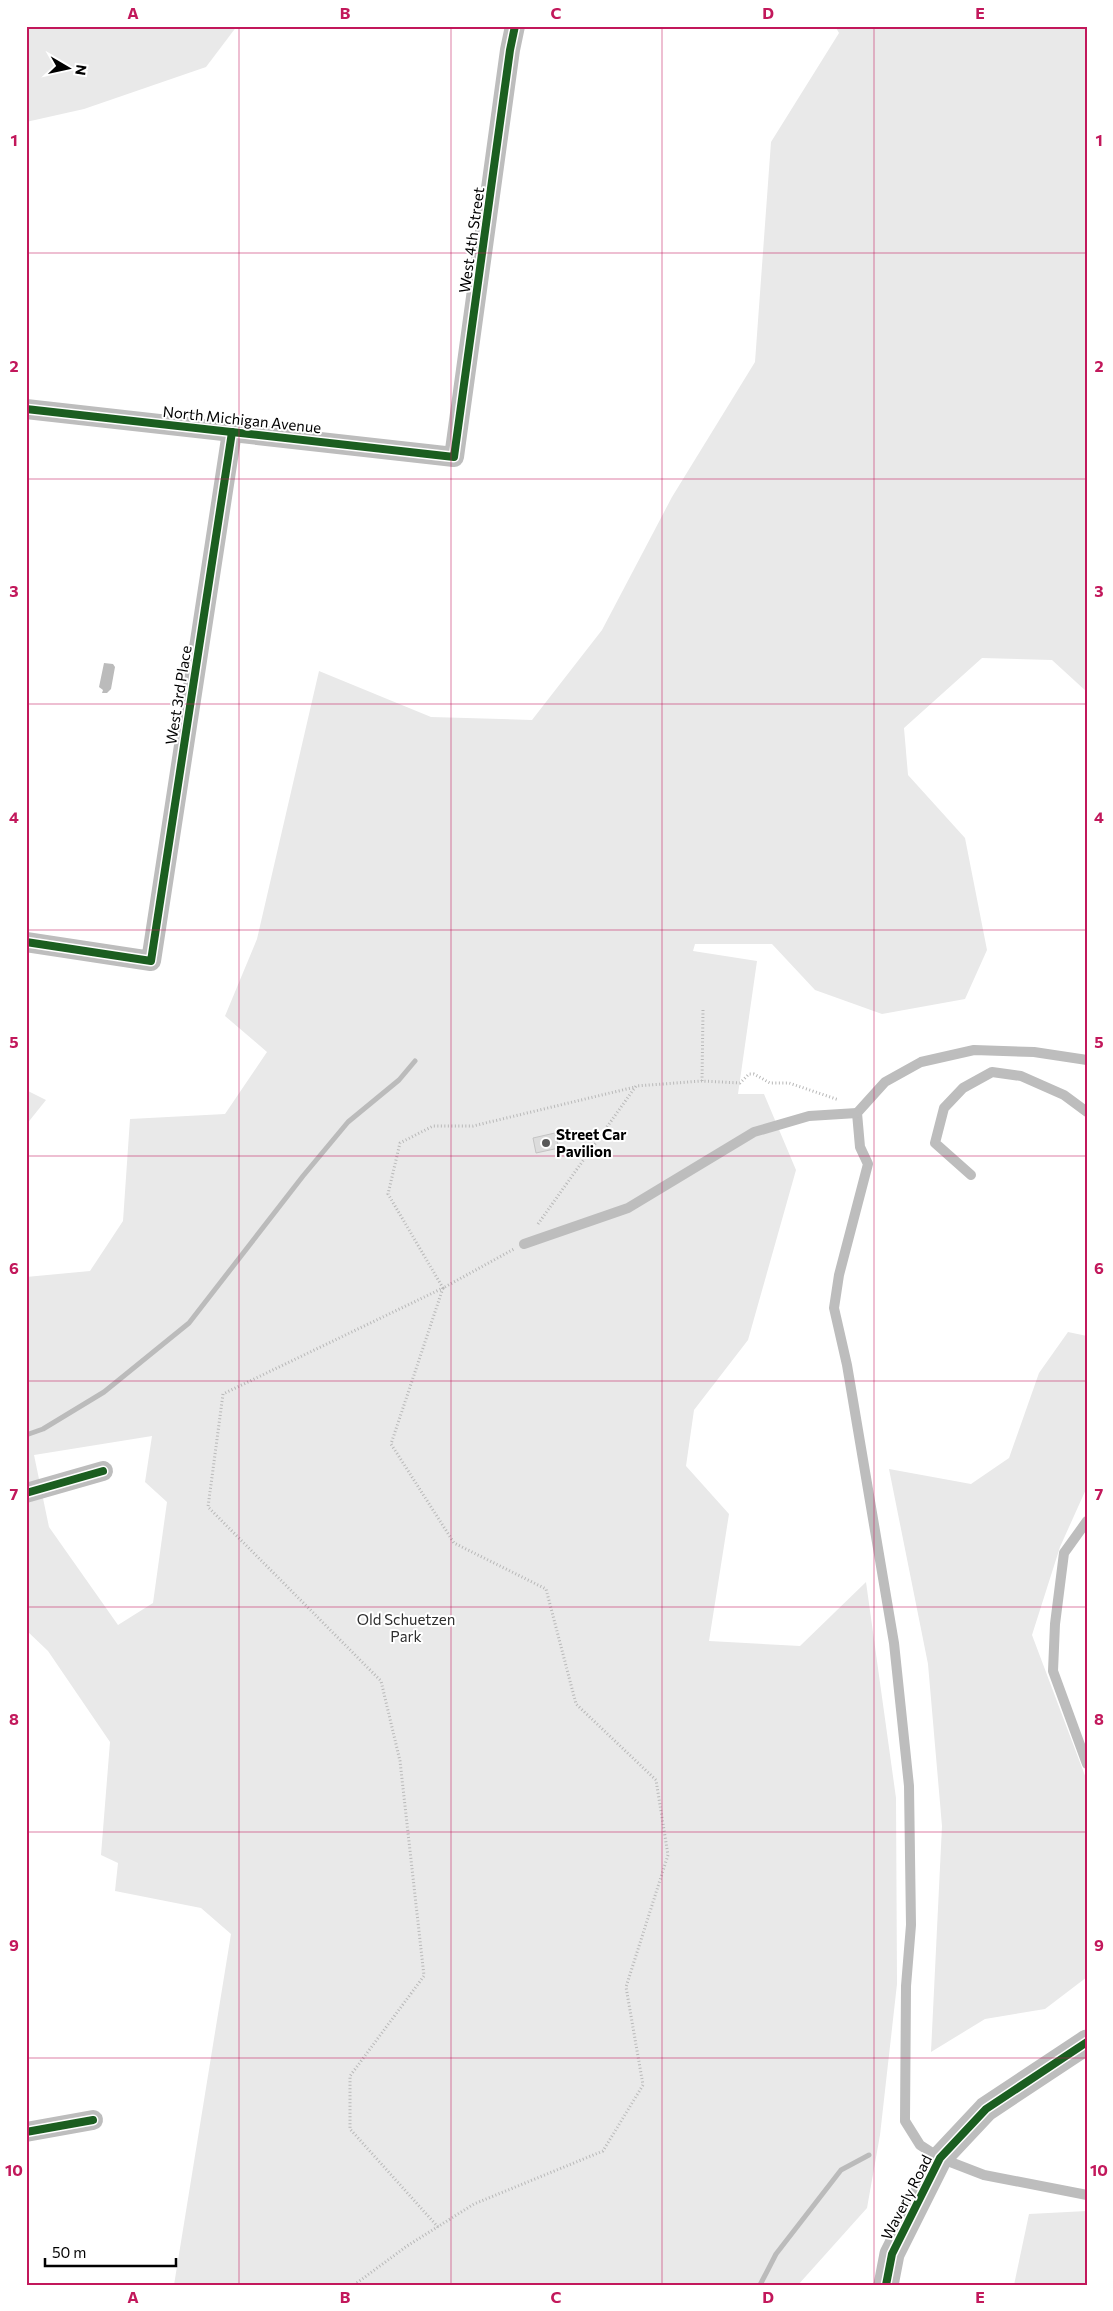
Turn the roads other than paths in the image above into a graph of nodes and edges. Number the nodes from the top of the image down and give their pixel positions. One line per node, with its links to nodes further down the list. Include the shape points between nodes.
1 (515, 26): 4 (street, West 4th Street)
2 (26, 409): 3 (street, North Michigan Avenue)
3 (232, 432): 4 (street, North Michigan Avenue); 5 (street, West 3rd Place, via 151,961)
4 (454, 457)
5 (26, 942)
6 (1087, 1060): 7 (lane, via 1034,1052 974,1050 921,1062 884,1082)
7 (859, 1110): 10 (lane, via 809,1116 754,1132 628,1208); 18 (lane, via 860,1147 868,1164 839,1275 834,1308 847,1365 894,1643 909,1786 911,1925 906,1986 905,2121 920,2145)
8 (1087, 1112): 9 (lane, via 1064,1095 1020,1076 992,1072 963,1088 944,1108 935,1143)
9 (971, 1175)
10 (524, 1244)
11 (103, 1471): 12 (street)
12 (26, 1493)
13 (1087, 1521): 14 (lane, via 1064,1554 1053,1670)
14 (1087, 1764)
15 (1087, 2042): 18 (street, Waverly Road, via 986,2109)
16 (93, 2120): 17 (street)
17 (26, 2132)
18 (940, 2158): 19 (lane, via 984,2175); 20 (street, Waverly Road, via 892,2254)
19 (1087, 2195)
20 (886, 2285)

